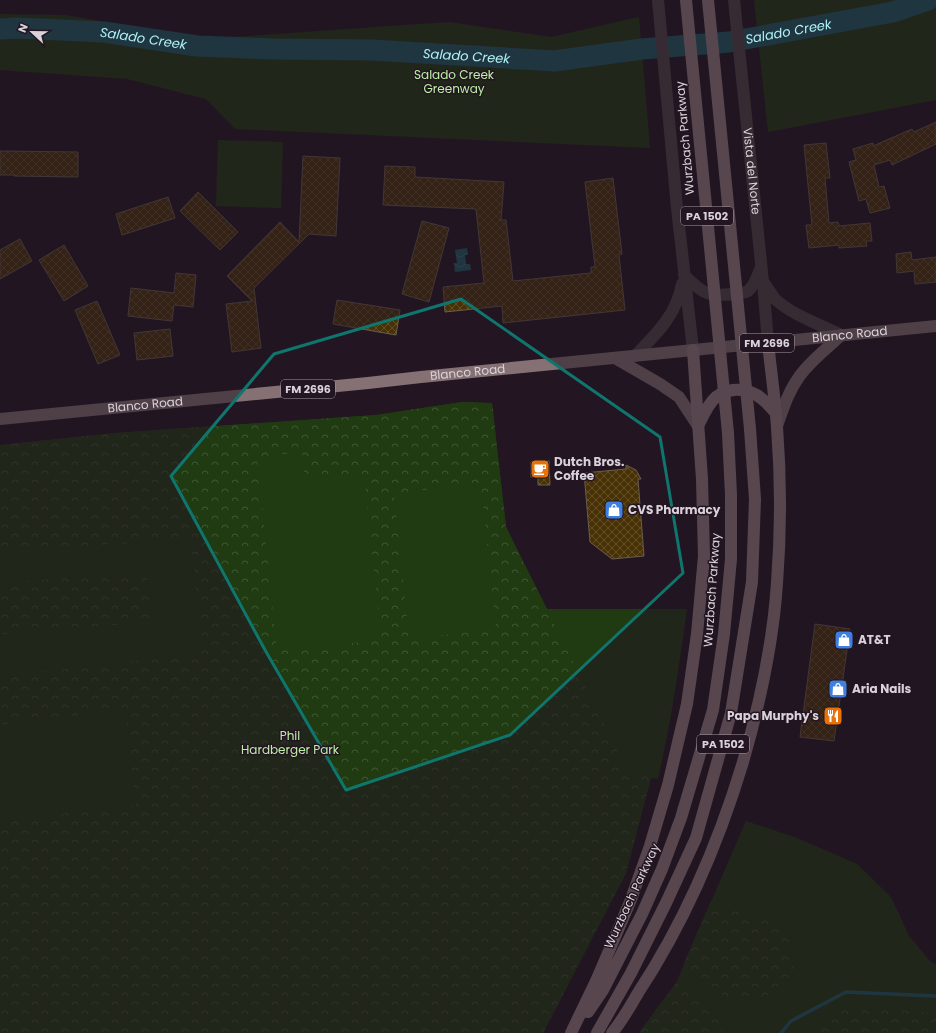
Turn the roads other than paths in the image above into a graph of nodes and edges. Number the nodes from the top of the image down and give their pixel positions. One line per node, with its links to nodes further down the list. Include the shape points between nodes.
1 (658, 0): 6 (street, Wurzbach Parkway)
2 (686, 0): 19 (highway, Wurzbach Parkway / PA 1502, bridge, via 728,433 731,559 724,634 713,710 681,818 662,869 603,990)
3 (708, 0): 20 (highway, PA 1502, bridge, via 750,430 755,499 752,582 731,714 696,838 631,973)
4 (734, 0): 5 (street, Vista del Norte)
5 (761, 267): 6 (street, via 749,290 718,296 706,294); 7 (street, Vista del Norte)
6 (684, 275): 11 (street, Wurzbach Parkway); 12 (street, via 680,298 670,317)
7 (763, 282): 9 (street, via 784,305); 10 (street, Vista del Norte)
8 (936, 326): 9 (main road, Blanco Road / FM 2696)
9 (841, 335): 10 (main road, Blanco Road / FM 2696); 17 (main road, via 798,378 787,397)
10 (768, 343): 11 (main road, Blanco Road / FM 2696); 14 (highway)
11 (693, 350): 12 (main road, Blanco Road / FM 2696); 16 (highway)
12 (635, 356): 13 (main road, Blanco Road / FM 2696)
13 (615, 358): 15 (main road, Blanco Road / FM 2696); 16 (main road, via 679,397)
14 (775, 412): 16 (highway, via 756,394 743,390 732,391 717,396); 17 (highway)
15 (0, 419)
16 (698, 426): 18 (highway, via 704,556 687,704 668,785 648,853 606,960)
17 (777, 426): 21 (highway, via 780,506 777,584 768,658 757,714 734,790 705,869 684,916 655,968)
18 (571, 1033)
19 (574, 1033)
20 (597, 1033)
21 (612, 1033)

